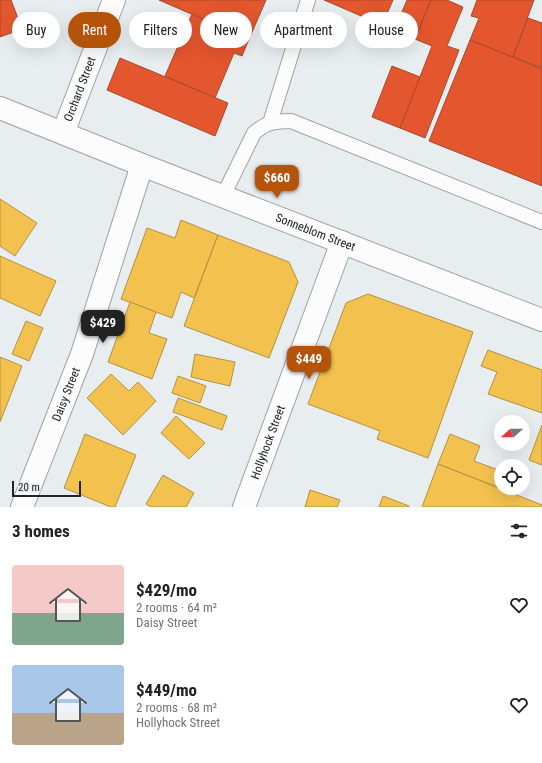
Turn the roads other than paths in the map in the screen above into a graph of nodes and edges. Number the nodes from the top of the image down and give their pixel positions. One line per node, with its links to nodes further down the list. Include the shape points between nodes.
1 (114, 0): 5 (street, Orchard Street)
2 (308, 0): 4 (lane)
3 (0, 108): 5 (street, Sonneblom Street)
4 (270, 123): 7 (lane, via 254,133); 8 (lane, via 291,121)
5 (63, 132): 6 (street, Sonneblom Street)
6 (142, 165): 7 (street, Sonneblom Street); 11 (street, Daisy Street, via 82,354)
7 (223, 196): 9 (street, Sonneblom Street)
8 (542, 222)
9 (342, 242): 10 (street, Sonneblom Street); 12 (street, Hollyhock Street)
10 (542, 320)
11 (22, 507)
12 (244, 507)

